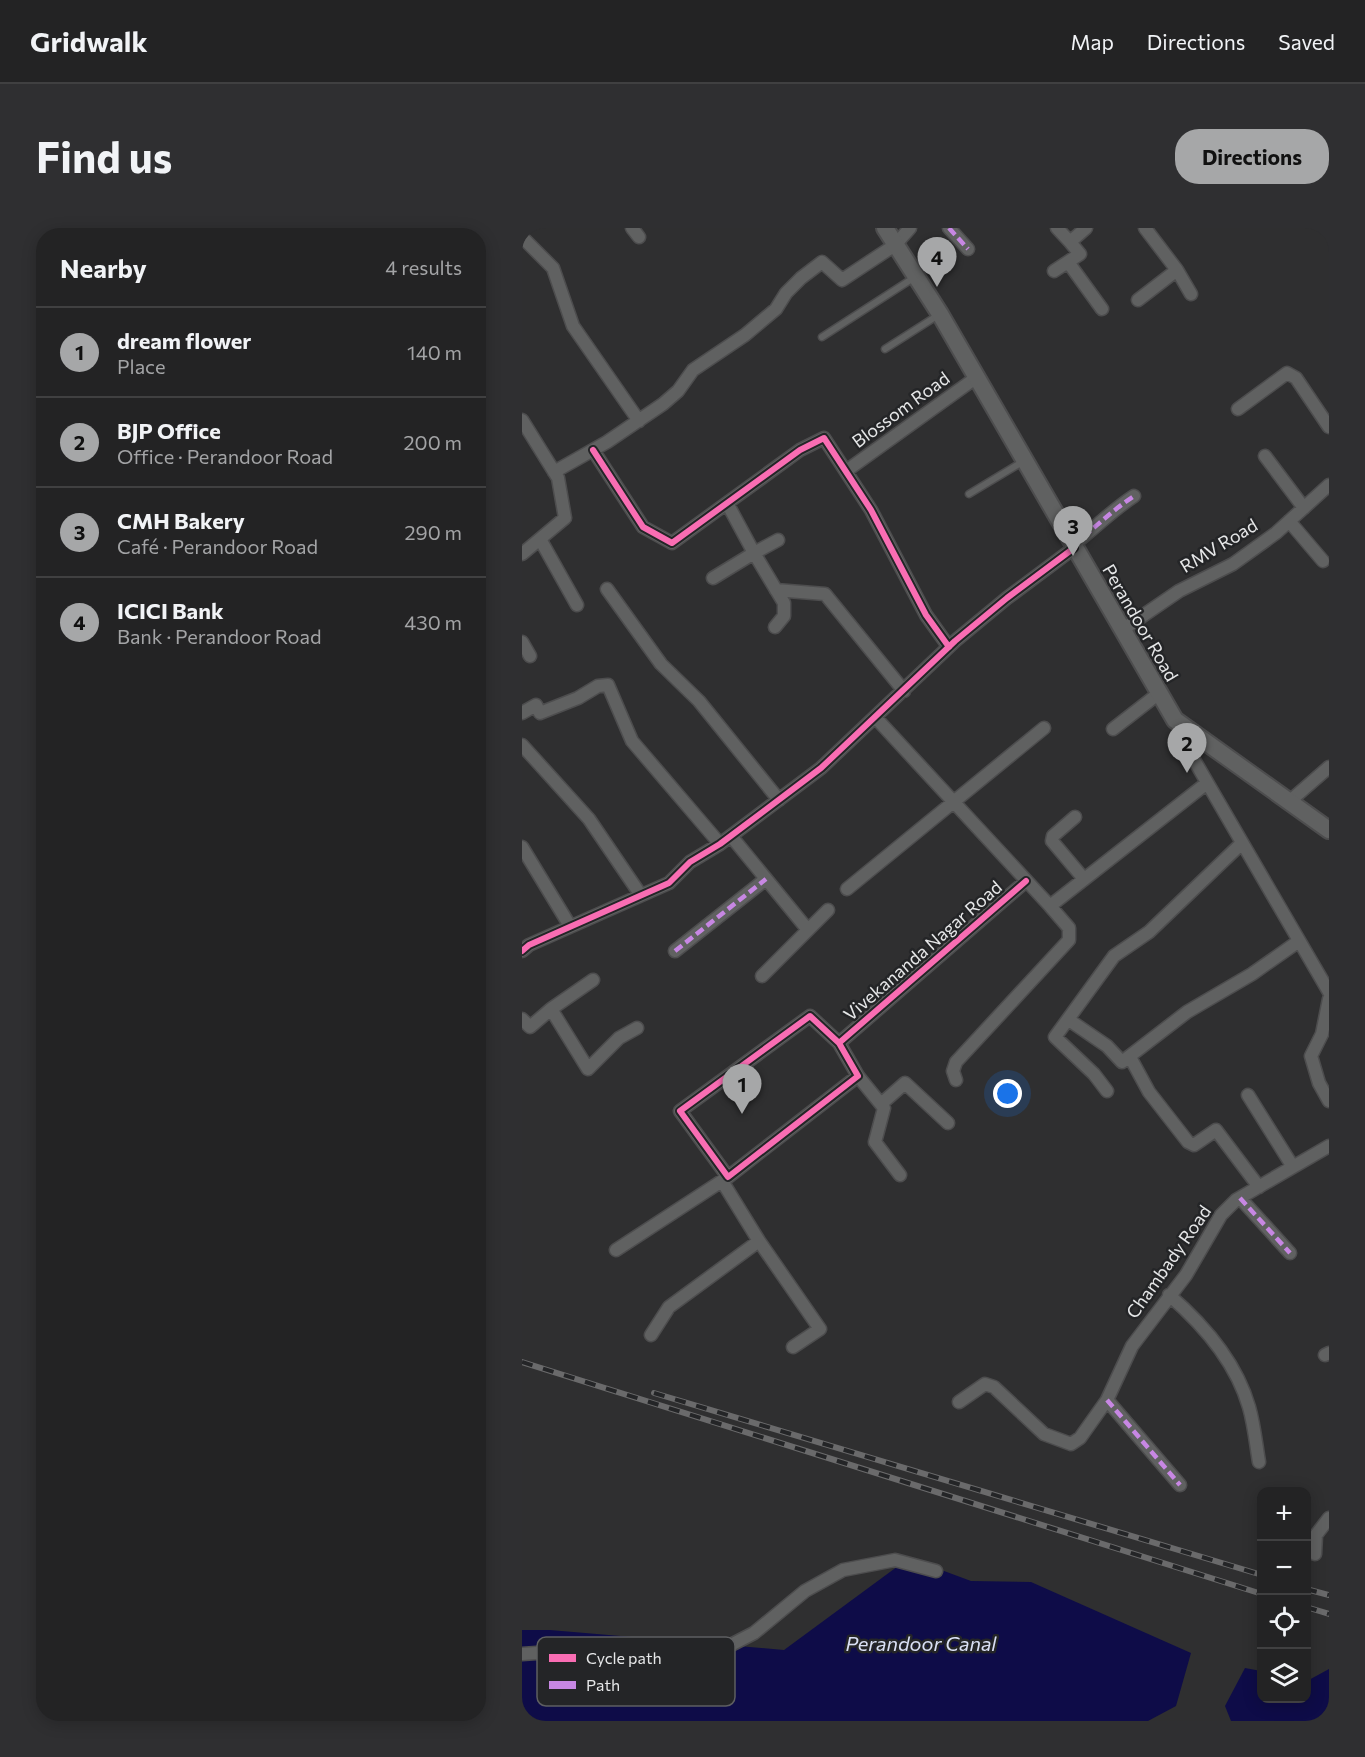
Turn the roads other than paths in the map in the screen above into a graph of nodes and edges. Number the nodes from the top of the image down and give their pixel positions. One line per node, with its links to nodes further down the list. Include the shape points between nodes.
1 (885, 228): 9 (main road, Perandoor Road)
2 (910, 228): 9 (street)
3 (949, 228): 10 (street)
4 (1057, 228): 8 (street)
5 (1086, 228): 8 (street)
6 (1145, 228): 12 (street)
7 (522, 237): 24 (street, via 553,268 573,326)
8 (1070, 242): 11 (street, via 1080,254)
9 (895, 245): 14 (main road, Perandoor Road); 24 (street, via 842,280 822,262 801,278 776,309 746,335 693,370 678,391)
10 (968, 249)
11 (1068, 262): 13 (street); 17 (street)
12 (1177, 270): 15 (street); 16 (street)
13 (1054, 271)
14 (915, 276): 18 (main road, Perandoor Road); 19 (lane)
15 (1191, 294)
16 (1138, 300)
17 (1102, 309)
18 (940, 314): 20 (lane); 21 (main road, Perandoor Road)
19 (822, 338)
20 (885, 350)
21 (977, 377): 29 (main road, Perandoor Road); 30 (street, Blossom Road)
22 (1238, 409): 25 (street, via 1287,373 1296,378)
23 (522, 420): 26 (street)
24 (639, 420): 27 (street)
25 (1329, 427)
26 (526, 434): 31 (street)
27 (593, 450): 31 (street); 35 (street, via 644,527 672,543)
28 (1265, 456): 36 (street)
29 (1024, 461): 33 (lane); 40 (main road, Perandoor Road)
30 (846, 471): 35 (street, via 824,438 800,450); 51 (street)
31 (554, 472): 38 (street, via 566,518)
32 (1329, 485): 36 (street, RMV Road)
33 (969, 494)
34 (1134, 496): 40 (street, via 1107,514)
35 (727, 503): 41 (street)
36 (1304, 508): 37 (street, RMV Road)
37 (1289, 521): 43 (street); 49 (street, RMV Road, via 1233,564 1179,591)
38 (540, 539): 42 (street); 47 (street)
39 (778, 540): 41 (street)
40 (1073, 547): 49 (main road, Perandoor Road); 51 (street)
41 (754, 553): 44 (street); 46 (street)
42 (522, 554)
43 (1323, 561)
44 (713, 578)
45 (607, 589): 63 (street, via 661,664 699,701)
46 (776, 590): 48 (street, via 784,603 784,616); 53 (street, via 825,594)
47 (577, 605)
48 (775, 627)
49 (1122, 630): 54 (main road, Perandoor Road)
50 (522, 642): 52 (street)
51 (949, 647): 53 (street)
52 (530, 656)
53 (904, 691): 56 (street)
54 (1158, 694): 57 (main road, Perandoor Road); 59 (street)
55 (522, 713): 70 (street, via 536,705 540,713 608,685 632,741)
56 (875, 717): 63 (street, via 821,768); 65 (street)
57 (1175, 720): 62 (street); 64 (main road, Perandoor Road)
58 (1044, 728): 65 (street)
59 (1113, 729)
60 (522, 745): 76 (street, via 589,819)
61 (1329, 767): 64 (street)
62 (1207, 783): 69 (street); 73 (street)
63 (778, 800): 68 (street)
64 (1290, 801): 67 (main road, Perandoor Road)
65 (953, 804): 74 (street); 75 (street)
66 (1075, 817): 73 (street, via 1052,841)
67 (1329, 830)
68 (730, 836): 70 (street); 72 (street)
69 (1242, 843): 81 (street); 90 (street, via 1149,932 1114,956)
70 (720, 844): 76 (street, via 690,862 669,883)
71 (525, 851): 79 (street)
72 (766, 879): 80 (street); 83 (street)
73 (1084, 879): 77 (street)
74 (1026, 881): 77 (street); 92 (street, Vivekananda Nagar Road)
75 (847, 889)
76 (640, 894): 79 (street)
77 (1050, 906): 95 (street, via 1069,927 1069,940 956,1062)
78 (828, 910): 80 (street)
79 (570, 926): 82 (street)
80 (808, 930): 84 (street)
81 (1299, 941): 86 (street); 93 (street, via 1187,1012)
82 (522, 951)
83 (675, 951)
84 (762, 976)
85 (593, 980): 88 (street)
86 (1329, 992)
87 (1329, 999): 98 (street, via 1322,1034 1311,1056)
88 (550, 1009): 89 (street, via 530,1027); 91 (street, via 588,1069 619,1038)
89 (522, 1018)
90 (1069, 1020): 93 (street, via 1107,1046 1122,1062); 96 (street, via 1055,1037)
91 (638, 1028)
92 (839, 1043): 94 (street, Vivekananda Nagar Road); 104 (street, Vivekananda Nagar Road, via 810,1016 680,1111)
93 (1130, 1057): 105 (street, via 1149,1092 1188,1142 1194,1145 1216,1130)
94 (858, 1076): 99 (street, Vivekananda Nagar Road); 104 (street)
95 (956, 1080)
96 (1107, 1091)
97 (1248, 1095): 102 (street)
98 (1329, 1101)
99 (881, 1104): 100 (street, via 905,1083); 103 (street, via 884,1108 875,1142)
100 (948, 1123)
101 (1329, 1146): 102 (street, Chambady Road)
102 (1293, 1167): 105 (street, Chambady Road)
103 (900, 1175)
104 (725, 1179): 107 (street); 108 (street)
105 (1259, 1187): 106 (street, Chambady Road)
106 (1240, 1197): 109 (street); 110 (street, Chambady Road, via 1221,1215 1186,1275)
107 (759, 1241): 111 (street, via 669,1307); 112 (street, via 820,1329)
108 (616, 1250)
109 (1290, 1253)
110 (1169, 1295): 113 (street, Chambady Road, via 1132,1346); 115 (street, via 1198,1320 1228,1360 1249,1407)
111 (651, 1335)
112 (793, 1347)
113 (1107, 1400): 114 (street, Chambady Road, via 1080,1438 1071,1444 1044,1434 985,1384); 116 (street)
114 (960, 1402)
115 (1259, 1462)
116 (1180, 1485)
117 (1329, 1518): 118 (street, via 1316,1535)
118 (1315, 1554)
119 (936, 1572): 120 (street, via 895,1560 843,1570 805,1591 754,1633)
120 (735, 1643)
121 (537, 1653): 122 (street)
122 (522, 1654)

